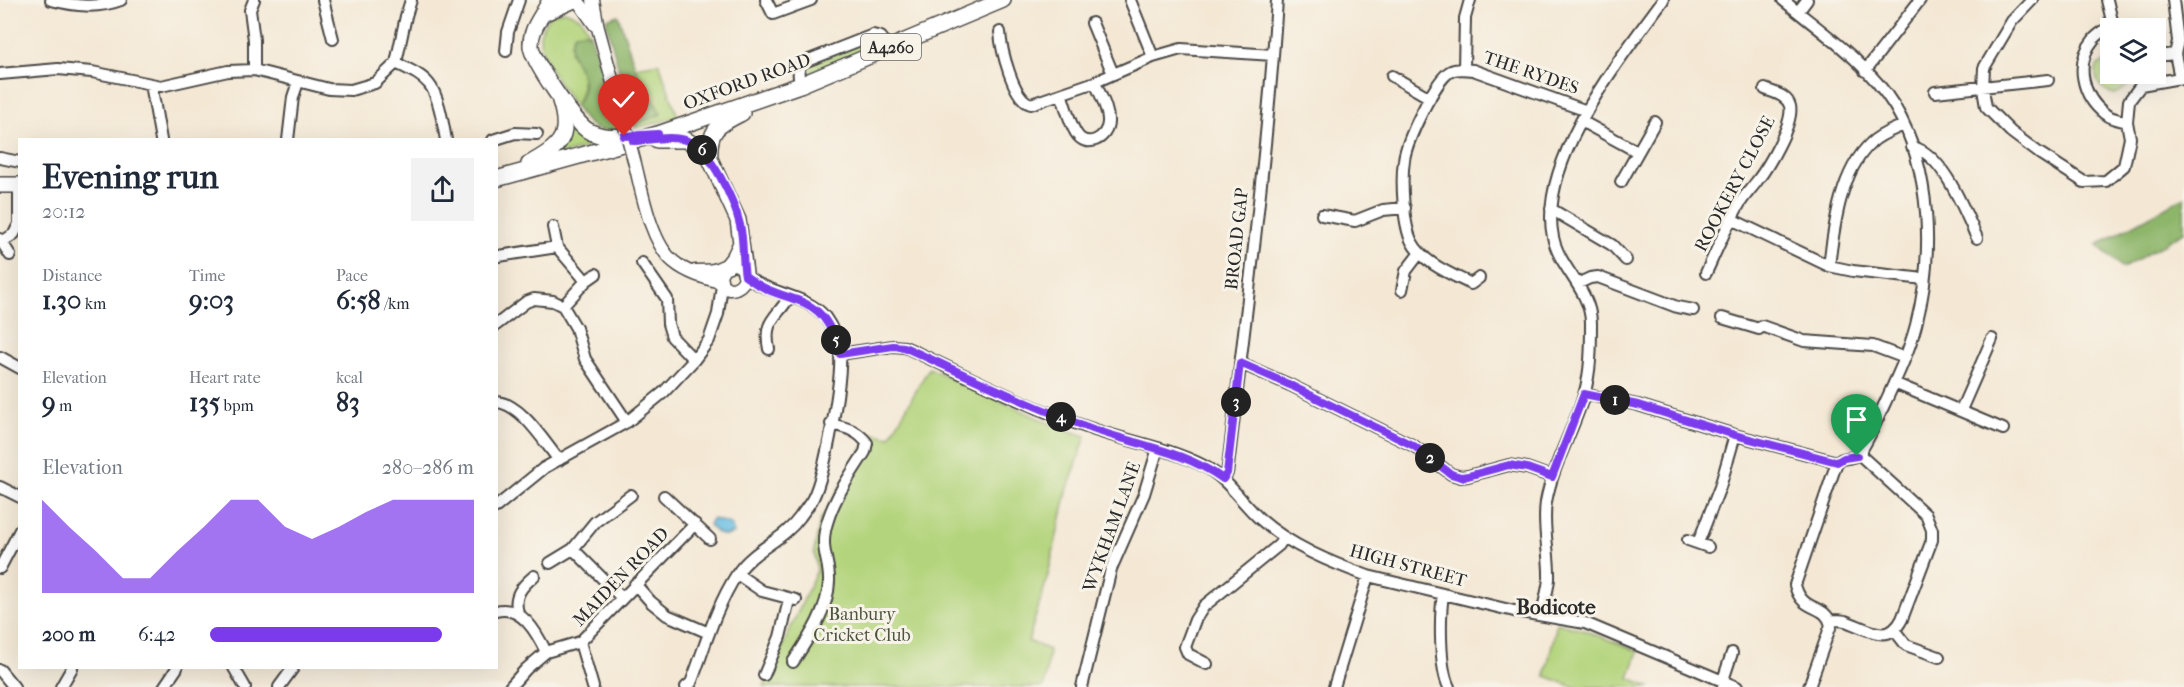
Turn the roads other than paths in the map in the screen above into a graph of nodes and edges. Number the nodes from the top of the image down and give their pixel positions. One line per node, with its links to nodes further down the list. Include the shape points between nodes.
1 (51, 0): 2 (street, via 100,6)
2 (121, 0)
3 (254, 0): 37 (street, via 250,10 255,39)
4 (323, 0): 29 (street)
5 (411, 0): 35 (street)
6 (519, 0): 30 (street)
7 (575, 0): 22 (main road); 26 (street)
8 (593, 0): 26 (street)
9 (766, 0): 10 (street, via 773,14)
10 (811, 0)
11 (1003, 0): 49 (main road, OXFORD ROAD / A4260)
12 (1130, 0): 34 (street)
13 (1277, 0): 31 (street, BROAD GAP)
14 (1470, 0): 36 (street, THE RYDES, via 1465,18)
15 (1663, 0): 54 (street)
16 (1784, 0): 23 (street)
17 (1807, 0): 23 (street)
18 (1920, 0): 38 (street)
19 (2031, 0): 48 (street, via 2012,21 1984,68)
20 (2107, 0): 24 (street)
21 (2173, 0): 32 (street, via 2178,41)
22 (548, 6): 52 (main road, via 533,30 531,50)
23 (1798, 12): 38 (street)
24 (2112, 18)
25 (1092, 23): 40 (street)
26 (598, 28): 92 (street, bridge, via 658,241 674,262)
27 (1000, 32): 51 (street, via 1000,44 1021,99 1031,104)
28 (2100, 35): 57 (street, via 2087,51 2082,76 2088,98 2107,116)
29 (333, 39)
30 (506, 51)
31 (1273, 54): 34 (street, via 1189,48); 116 (street, BROAD GAP)
32 (2175, 54): 33 (street); 42 (street)
33 (2166, 55)
34 (1153, 57): 40 (street)
35 (396, 63): 44 (street, via 375,83 351,90); 63 (street, via 430,84)
36 (1464, 69): 53 (street, THE RYDES, via 1444,76); 54 (street, THE RYDES)
37 (254, 70): 44 (street); 46 (street, via 221,72 173,85)
38 (1865, 71): 58 (street)
39 (0, 74): 46 (street, via 67,70)
40 (1113, 74): 45 (street)
41 (1392, 76): 53 (street)
42 (2182, 79): 57 (street, via 2141,85 2129,101)
43 (2048, 80): 48 (street)
44 (298, 82): 62 (street)
45 (1095, 82): 51 (street); 51 (street, via 1108,117 1107,130 1098,140 1085,140 1076,134)
46 (151, 84): 61 (street)
47 (1765, 89): 77 (street, ROOKERY CLOSE, via 1789,102 1791,116 1769,163)
48 (1983, 89): 50 (street); 57 (street, via 1986,107 2012,132 2084,182 2106,181 2124,166 2130,138)
49 (778, 92): 60 (main road, OXFORD ROAD / A4260); 69 (main road, via 718,126 710,142)
50 (1935, 93)
51 (1061, 94)
52 (558, 95): 60 (main road, via 580,123 594,133 615,137); 71 (main road, via 565,122 559,143 546,155)
53 (1430, 98): 75 (street, THE RYDES, via 1406,149)
54 (1587, 111): 55 (street)
55 (1581, 121): 67 (street); 76 (street, via 1560,169)
56 (1655, 122): 67 (street)
57 (2127, 122)
58 (1904, 125): 66 (street); 91 (street, via 1871,143 1850,175 1837,209)
59 (537, 134): 64 (street, via 515,133)
60 (658, 134): 65 (main road, OXFORD ROAD / A4260)
61 (161, 138)
62 (288, 138)
63 (446, 138)
64 (498, 138)
65 (633, 141): 69 (main road, via 680,139 696,145); 71 (main road, OXFORD ROAD / A4260)
66 (1912, 147): 81 (street, via 1926,152 1935,163 1956,194); 96 (street, via 1925,208)
67 (1638, 152): 72 (street)
68 (0, 158): 70 (street)
69 (710, 159): 83 (main road, via 735,210)
70 (18, 162)
71 (501, 178)
72 (1621, 182)
73 (0, 185): 74 (main road)
74 (18, 185)
75 (1405, 208): 80 (street, via 1383,210 1355,221 1327,216); 85 (street, THE RYDES, via 1408,233)
76 (1551, 209): 88 (street, via 1612,245); 99 (street, via 1554,244)
77 (1731, 219): 91 (street); 93 (street, ROOKERY CLOSE)
78 (18, 226): 82 (street, via 14,234)
79 (553, 227): 84 (street)
80 (1330, 229)
81 (1977, 238)
82 (1, 240): 86 (street)
83 (742, 240): 90 (main road); 95 (main road)
84 (557, 246): 87 (street); 97 (street)
85 (1419, 254): 100 (street); 103 (street, via 1406,271)
86 (10, 255)
87 (499, 256)
88 (1626, 260)
89 (642, 263): 115 (street, via 667,298 672,337)
90 (726, 265): 92 (street, via 704,271); 95 (street, via 736,264); 98 (street, via 720,275)
91 (1829, 266): 96 (street)
92 (688, 270): 98 (street)
93 (1706, 273)
94 (596, 274): 97 (street)
95 (745, 274): 101 (street, via 744,283); 102 (street)
96 (1924, 279): 114 (street, via 1916,327)
97 (586, 281): 105 (street)
98 (722, 283): 101 (street, via 729,289); 107 (street)
99 (1577, 284): 106 (street, via 1598,277); 119 (street, via 1591,319)
100 (1473, 285)
101 (738, 288): 102 (street); 107 (street)
102 (766, 288): 104 (street)
103 (1402, 290)
104 (790, 296): 111 (street, via 767,328); 112 (street, via 826,318)
105 (562, 306): 109 (street, via 534,299); 122 (street, via 576,328 585,359)
106 (1693, 310)
107 (718, 314): 115 (street, via 709,340)
108 (1722, 318): 114 (street, via 1762,326 1804,341 1873,345)
109 (498, 323)
110 (1992, 339): 121 (street)
111 (769, 349)
112 (840, 354): 123 (street); 126 (street, HIGH STREET, via 904,347 1066,419)
113 (0, 357): 117 (street)
114 (1905, 358): 118 (street)
115 (694, 360): 122 (street, via 664,392)
116 (1240, 363): 130 (street, via 1414,446 1451,474 1468,476 1509,465); 131 (street, BROAD GAP, via 1227,473)
117 (18, 367)
118 (1894, 383): 121 (street); 127 (street)
119 (1584, 394): 125 (street, via 1638,405); 130 (street)
120 (498, 402): 128 (street, via 518,410)
121 (1961, 410): 124 (street)
122 (627, 422): 128 (street)
123 (831, 424): 145 (street, via 813,497 798,519 750,558); 161 (street, via 860,433 867,443 831,509 822,547 829,574 827,592 808,639)
124 (2003, 429)
125 (1735, 435): 129 (street); 141 (street)
126 (1158, 448): 131 (street, HIGH STREET, via 1188,458); 178 (street, WYKHAM LANE, via 1144,495 1111,569)
127 (1859, 454): 129 (street); 155 (street, via 1919,507 1932,530 1929,552)
128 (559, 460): 136 (street)
129 (1837, 462): 154 (street, via 1795,585 1803,602 1826,613)
130 (1552, 477): 153 (street, via 1545,515 1549,578)
131 (1223, 479): 139 (street, HIGH STREET, via 1261,520)
132 (0, 487): 134 (street)
133 (631, 495): 142 (street, via 596,522)
134 (18, 496)
135 (664, 496): 137 (street)
136 (498, 505)
137 (695, 524): 140 (street); 148 (street, MAIDEN ROAD)
138 (18, 534): 144 (street)
139 (1284, 537): 147 (street, HIGH STREET); 162 (street, via 1221,590 1199,614 1185,646 1188,654)
140 (710, 538)
141 (1698, 543)
142 (573, 549): 143 (street); 150 (street)
143 (550, 563)
144 (0, 568)
145 (737, 574): 156 (street); 168 (street, via 762,591 793,600)
146 (534, 576): 152 (street, via 518,593)
147 (1368, 576): 149 (street, HIGH STREET); 179 (street)
148 (635, 584): 150 (street, MAIDEN ROAD); 156 (street, via 667,615)
149 (1443, 594): 153 (street, HIGH STREET); 180 (street, via 1443,669)
150 (622, 598): 157 (street, MAIDEN ROAD)
151 (498, 610): 152 (street)
152 (518, 613): 158 (street)
153 (1542, 614): 169 (street, HIGH STREET, via 1585,623)
154 (1830, 620): 155 (street, via 1843,620 1872,632); 182 (street, via 1830,631)
155 (1895, 631): 160 (street, via 1906,645)
156 (709, 633): 170 (street)
157 (580, 642): 158 (street, MAIDEN ROAD); 177 (street)
158 (546, 652): 176 (street, MAIDEN ROAD)
159 (1732, 653): 169 (street)
160 (1938, 657)
161 (793, 662)
162 (1207, 664)
163 (71, 669): 172 (street)
164 (176, 669): 173 (street)
165 (235, 669): 174 (street)
166 (292, 669): 175 (street)
167 (0, 670): 171 (street)
168 (764, 675)
169 (1723, 684): 181 (street, HIGH STREET)
170 (691, 686)
171 (14, 687)
172 (61, 687)
173 (164, 687)
174 (245, 687)
175 (279, 687)
176 (510, 687)
177 (593, 687)
178 (1082, 687)
179 (1334, 687)
180 (1449, 687)
181 (1737, 687)
182 (1809, 687)

